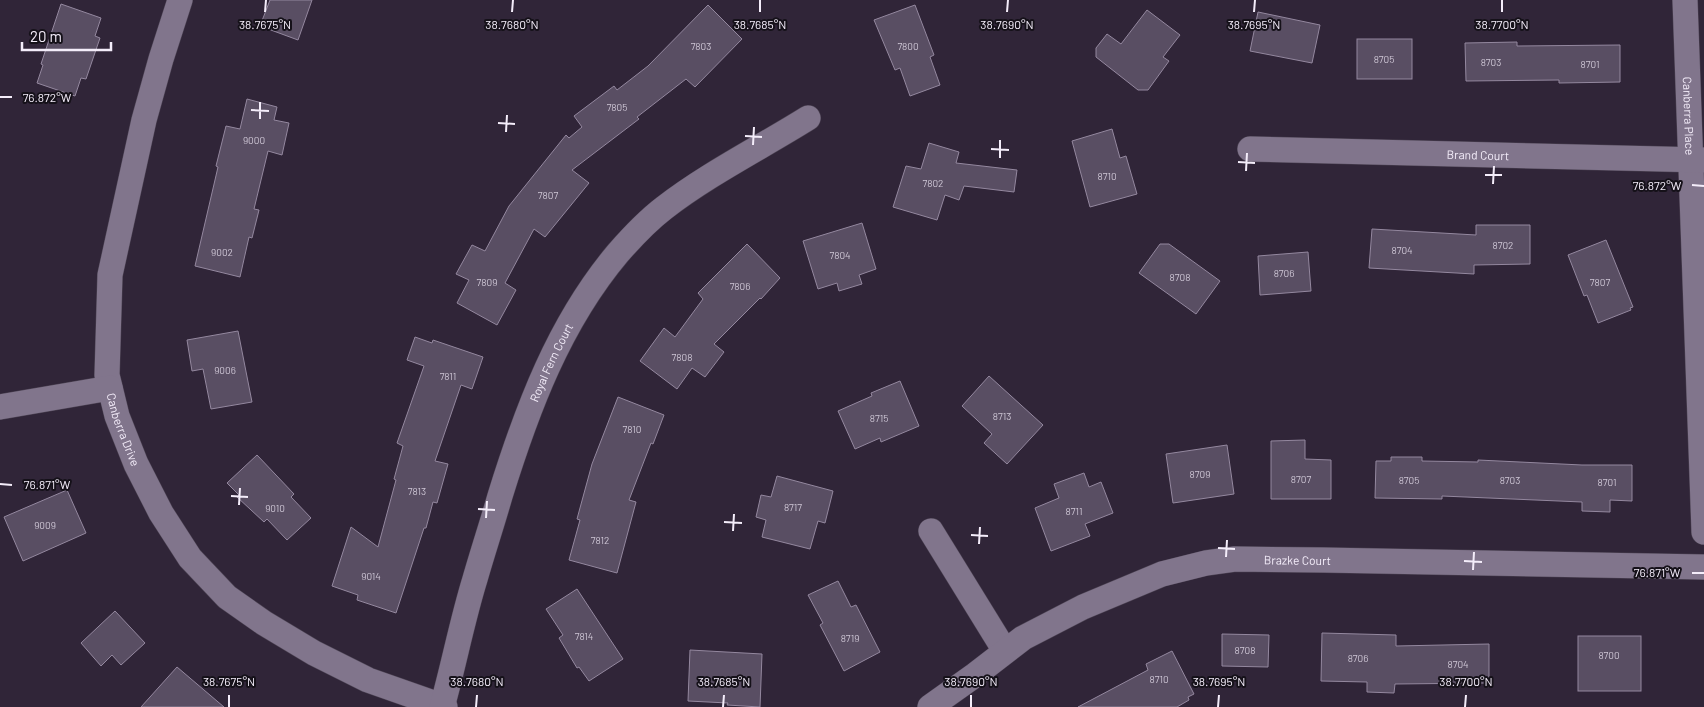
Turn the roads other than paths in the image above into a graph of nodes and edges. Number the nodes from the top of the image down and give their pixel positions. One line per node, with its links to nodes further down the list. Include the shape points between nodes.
1 (180, 0): 6 (street, Canberra Drive, via 144,120 110,275 107,351)
2 (1685, 0): 5 (street, Canberra Place)
3 (808, 118): 12 (street, Royal Fern Court, via 663,208 604,270 578,309 536,391 509,468 474,580)
4 (1250, 149): 5 (street, Brand Court)
5 (1697, 160): 9 (street, Canberra Place)
6 (110, 388): 7 (street); 12 (street, Canberra Drive, via 130,448 161,513 190,558 227,597 314,654 368,680)
7 (0, 407)
8 (930, 531): 11 (street)
9 (1704, 532)
10 (1704, 567): 11 (street, Brazke Court, via 1235,559 1206,563 1153,578 1083,607)
11 (1005, 651): 13 (street, Brazke Court)
12 (443, 707)
13 (930, 707)

